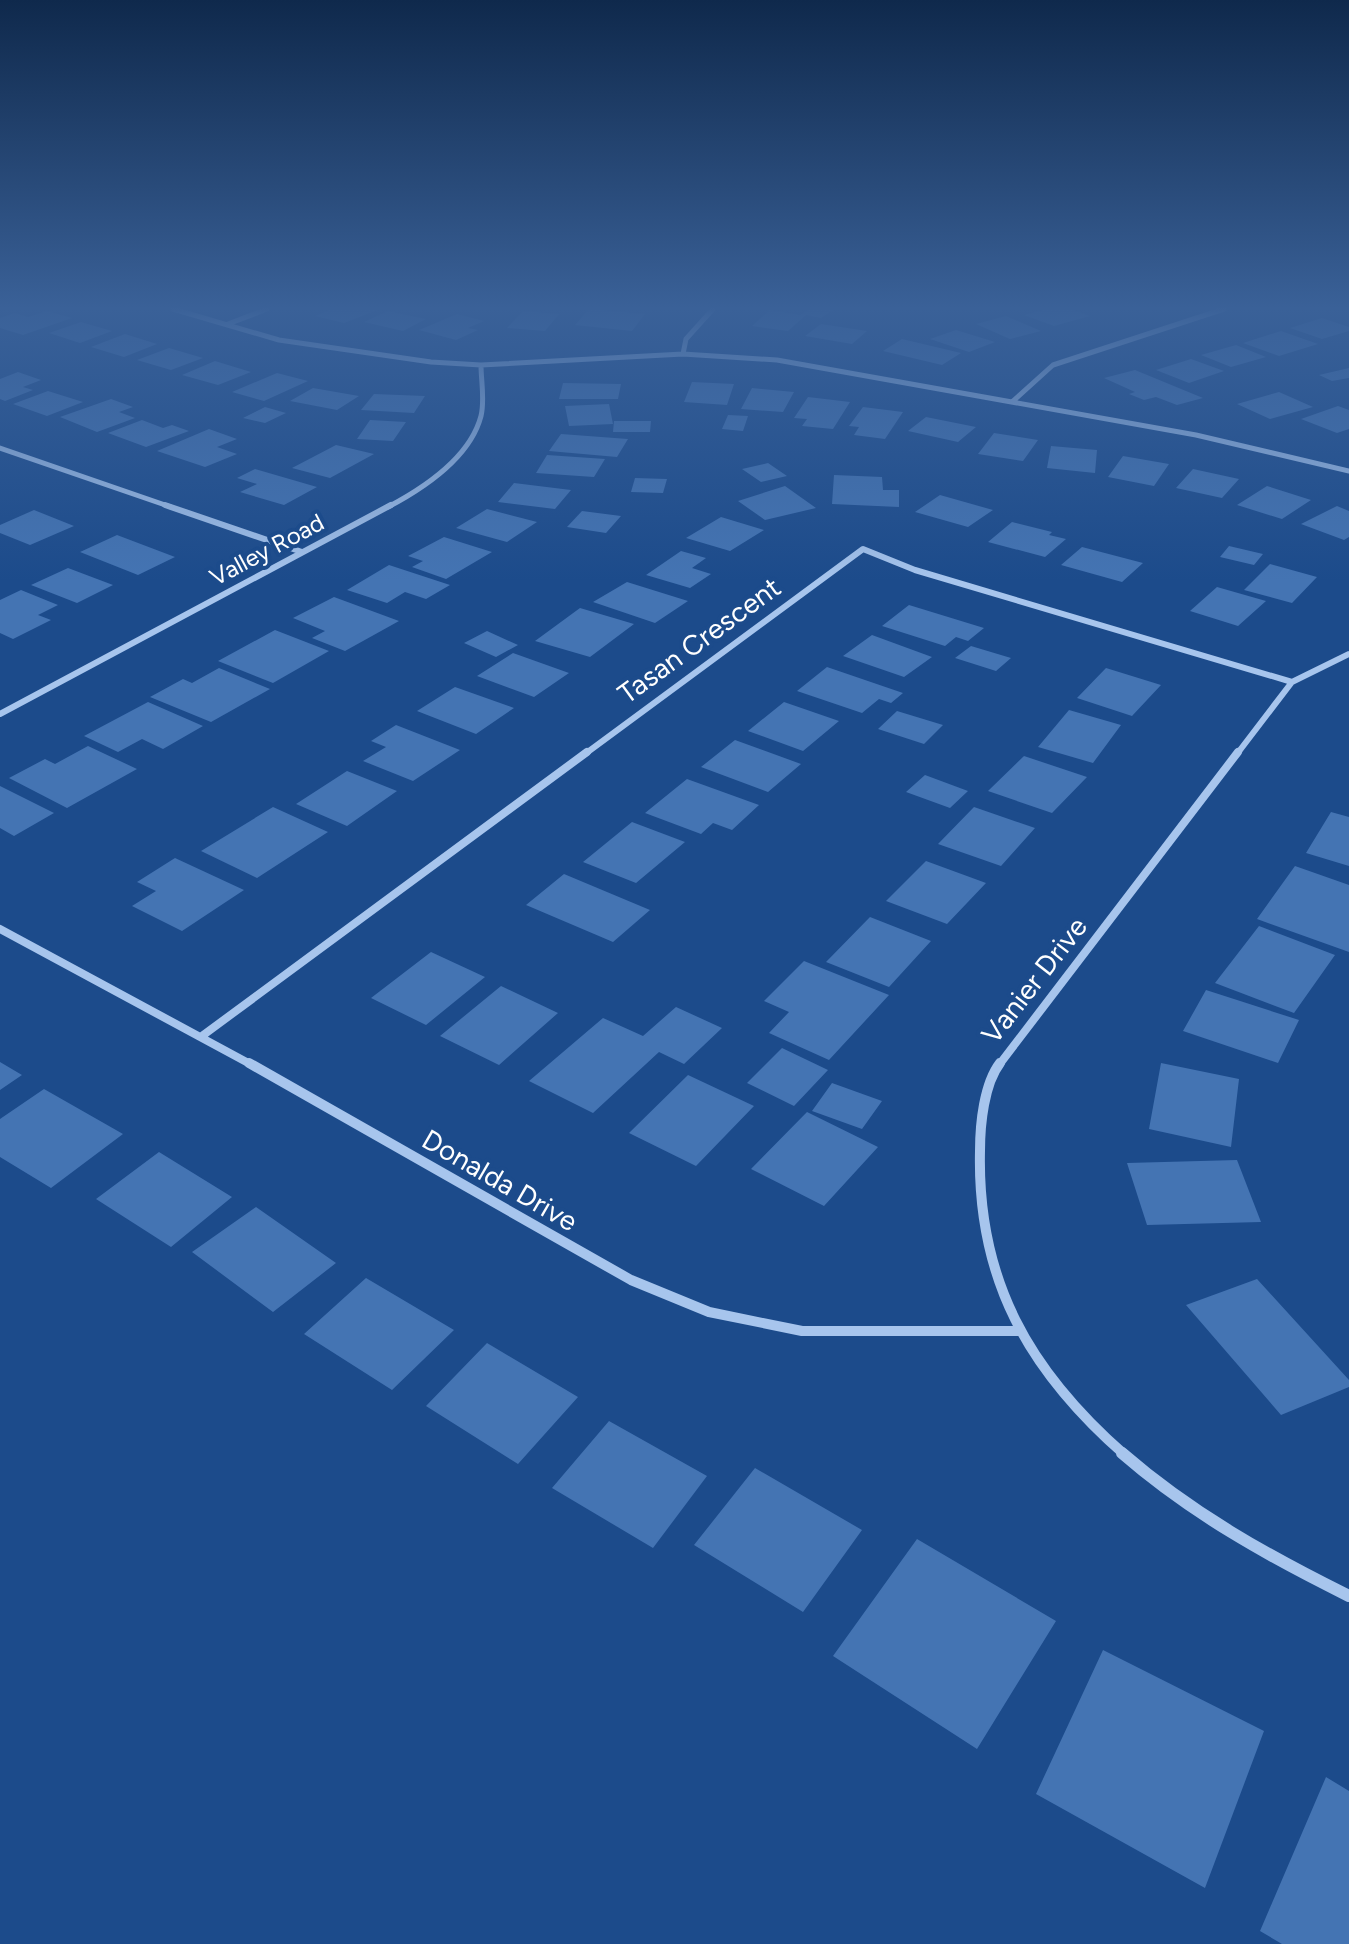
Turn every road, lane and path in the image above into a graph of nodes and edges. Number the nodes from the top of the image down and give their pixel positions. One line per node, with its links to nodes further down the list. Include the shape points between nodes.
1 (481, 400): 6 (street, Valley Road, via 481,416 458,455 434,478)
2 (1006, 400): 3 (street)
3 (1013, 401): 5 (street, via 1196,435)
4 (0, 448): 6 (street)
5 (1349, 471)
6 (302, 552): 9 (street, Valley Road)
7 (1349, 654): 8 (street, Vanier Drive)
8 (1292, 682): 11 (street, Tasan Crescent, via 915,570 863,549); 12 (street, Vanier Drive, via 994,1071 980,1135 984,1213 996,1271)
9 (0, 714)
10 (0, 929): 11 (street, Donalda Drive)
11 (202, 1036): 12 (street, Donalda Drive, via 631,1280 709,1312 802,1331)
12 (1019, 1331): 13 (street, Vanier Drive, via 1075,1406 1153,1483 1264,1555)
13 (1349, 1596)

